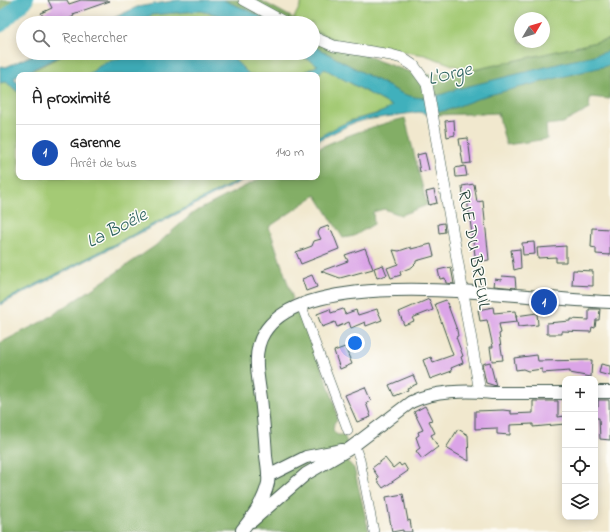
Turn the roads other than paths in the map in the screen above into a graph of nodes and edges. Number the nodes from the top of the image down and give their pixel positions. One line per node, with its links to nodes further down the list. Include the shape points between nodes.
1 (244, 0): 2 (street)
2 (273, 16)
3 (320, 40): 4 (street, RUE DU BREUIL, via 334,46 391,54 402,58 421,74 427,84)
4 (464, 290): 5 (main road); 6 (main road, via 370,291 309,301); 7 (street, RUE DU BREUIL)
5 (610, 302)
6 (300, 305): 11 (street); 13 (main road, via 290,308 274,320 262,335 259,344 257,365)
7 (480, 392): 10 (main road); 12 (main road, via 422,397 411,402)
8 (598, 392): 9 (main road)
9 (610, 392)
10 (562, 393)
11 (348, 431)
12 (351, 446): 13 (main road, via 306,457); 14 (main road, via 306,474); 16 (street, via 360,460)
13 (268, 478): 14 (main road); 15 (main road, via 259,505)
14 (288, 489): 15 (main road, via 264,513)
15 (240, 531)
16 (374, 532)

